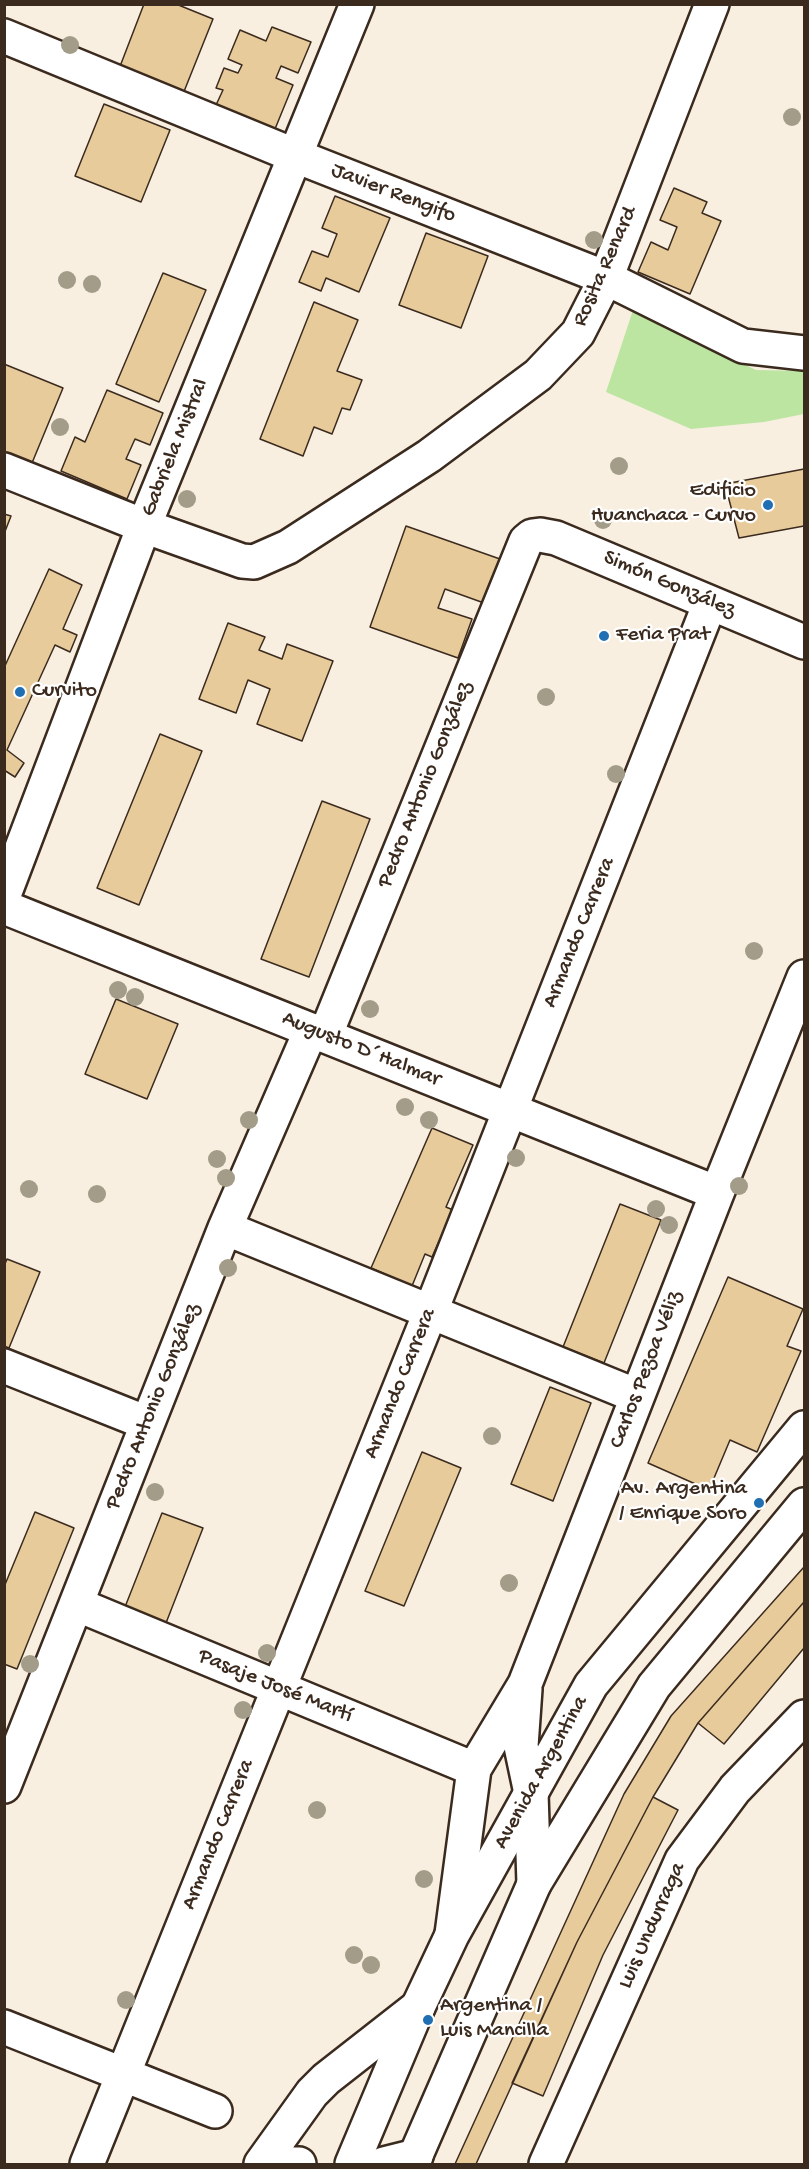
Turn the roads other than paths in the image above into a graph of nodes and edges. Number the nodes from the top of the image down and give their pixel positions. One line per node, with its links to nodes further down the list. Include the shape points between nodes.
1 (357, 4): 4 (street, Gabriela Mistral)
2 (712, 4): 5 (street, Rosita Renard)
3 (4, 36): 4 (street, Javier Rengifo)
4 (297, 156): 5 (street, Javier Rengifo); 8 (street, Gabriela Mistral)
5 (606, 278): 6 (street, Javier Rengifo, via 743,346); 8 (street, Rosita Renard, via 578,333 538,375 429,456 262,561 242,561)
6 (792, 352)
7 (4, 470): 8 (street)
8 (144, 526): 12 (street, Gabriela Mistral)
9 (532, 536): 10 (street, Simón González, via 556,538); 15 (street, Pedro Antonio González, via 521,552)
10 (710, 603): 11 (street, Simón González); 16 (street, Armando Carrera)
11 (804, 642)
12 (4, 895)
13 (4, 907): 15 (street, Augusto D´Halmar)
14 (804, 977): 17 (street, Carlos Pezoa Véliz)
15 (318, 1033): 16 (street, Augusto D´Halmar); 18 (street, Pedro Antonio González)
16 (510, 1110): 17 (street, Augusto D´Halmar); 19 (street, Armando Carrera)
17 (717, 1193): 21 (street, Carlos Pezoa Véliz)
18 (225, 1228): 19 (street); 22 (street, Pedro Antonio González)
19 (429, 1313): 21 (street); 27 (street, Armando Carrera)
20 (4, 1366): 22 (street)
21 (637, 1396): 26 (street, Carlos Pezoa Véliz)
22 (147, 1423): 25 (street, Pedro Antonio González)
23 (804, 1428): 31 (street, Avenida Argentina, via 591,1685)
24 (804, 1505): 32 (street, via 654,1686)
25 (76, 1604): 27 (street, Pasaje José Martí); 30 (street, Pedro Antonio González)
26 (525, 1684): 29 (street, Carlos Pezoa Véliz); 31 (street, via 521,1746)
27 (279, 1688): 29 (street, Pasaje José Martí); 36 (street, Armando Carrera)
28 (804, 1717): 45 (street, Luis Undurraga, via 735,1789 682,1860)
29 (474, 1769): 33 (street, Carlos Pezoa Véliz)
30 (4, 1786)
31 (531, 1792): 32 (street); 33 (street, Avenida Argentina)
32 (534, 1884): 38 (street)
33 (452, 1935): 34 (street, Avenida Argentina)
34 (418, 2007): 40 (street, via 319,2086); 43 (street, Avenida Argentina)
35 (4, 2027): 36 (street)
36 (122, 2074): 37 (street); 39 (street, Armando Carrera)
37 (214, 2111)
38 (414, 2160): 44 (street)
39 (87, 2164)
40 (261, 2164)
41 (283, 2164): 42 (street)
42 (299, 2164)
43 (352, 2164)
44 (384, 2164)
45 (546, 2164)

